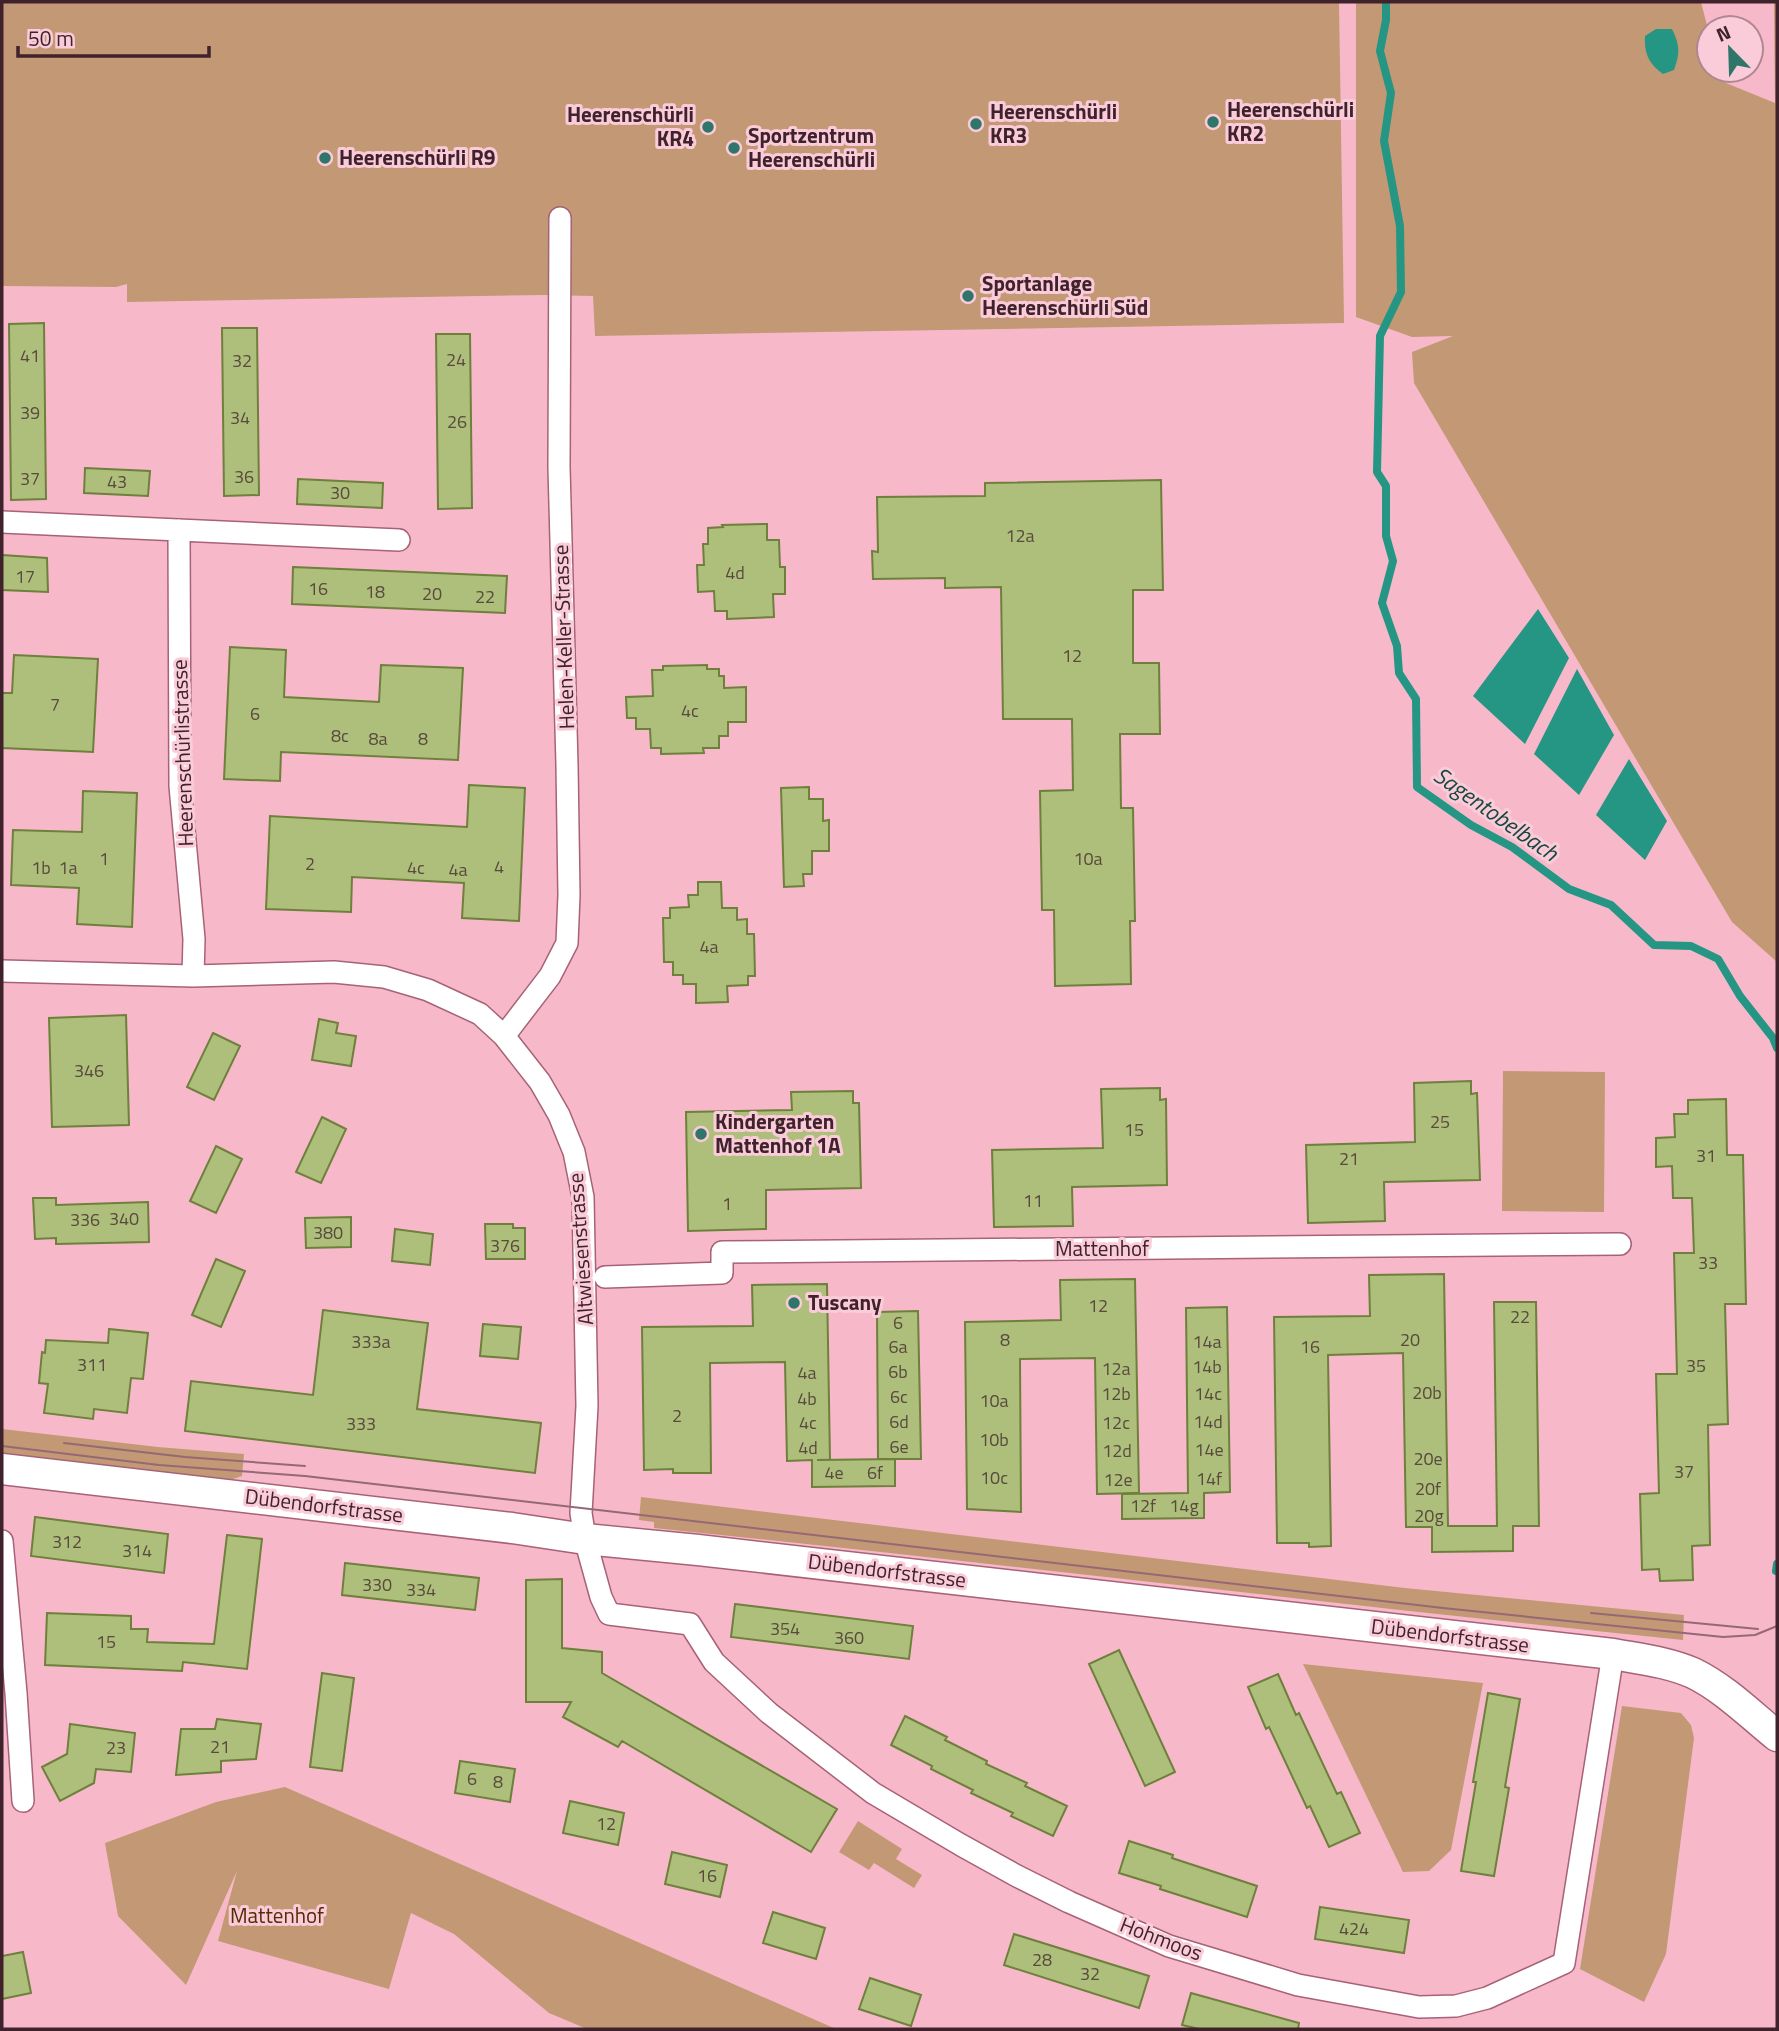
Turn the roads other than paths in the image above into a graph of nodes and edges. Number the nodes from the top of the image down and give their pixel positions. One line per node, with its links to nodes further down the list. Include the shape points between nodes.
1 (560, 218): 7 (street, Helen-Keller-Strasse, via 566,943 550,976)
2 (2, 522): 3 (street)
3 (179, 530): 4 (street); 6 (street, Heerenschürlistrasse, via 180,786 194,939)
4 (399, 540)
5 (2, 971): 6 (street, Altwiesenstrasse)
6 (193, 976): 7 (street, Altwiesenstrasse, via 334,972 384,977 428,989 470,1009)
7 (504, 1036): 11 (street, Altwiesenstrasse, via 559,1115 574,1152 583,1197 587,1406 581,1507)
8 (1620, 1244): 9 (street, Mattenhof, via 722,1252 722,1273)
9 (605, 1277)
10 (2, 1469): 11 (street, Dübendorfstrasse)
11 (585, 1539): 13 (street, Dübendorfstrasse); 13 (street, Hohmoos, via 609,1614 690,1624 714,1662 769,1713 873,1793 961,1845 1069,1902 1169,1946 1297,1985 1419,2007 1456,2006 1487,1998 1564,1963)
12 (2, 1541): 15 (street)
13 (1613, 1654): 14 (street, Dübendorfstrasse, via 1693,1673)
14 (1767, 1727)
15 (23, 1801)

